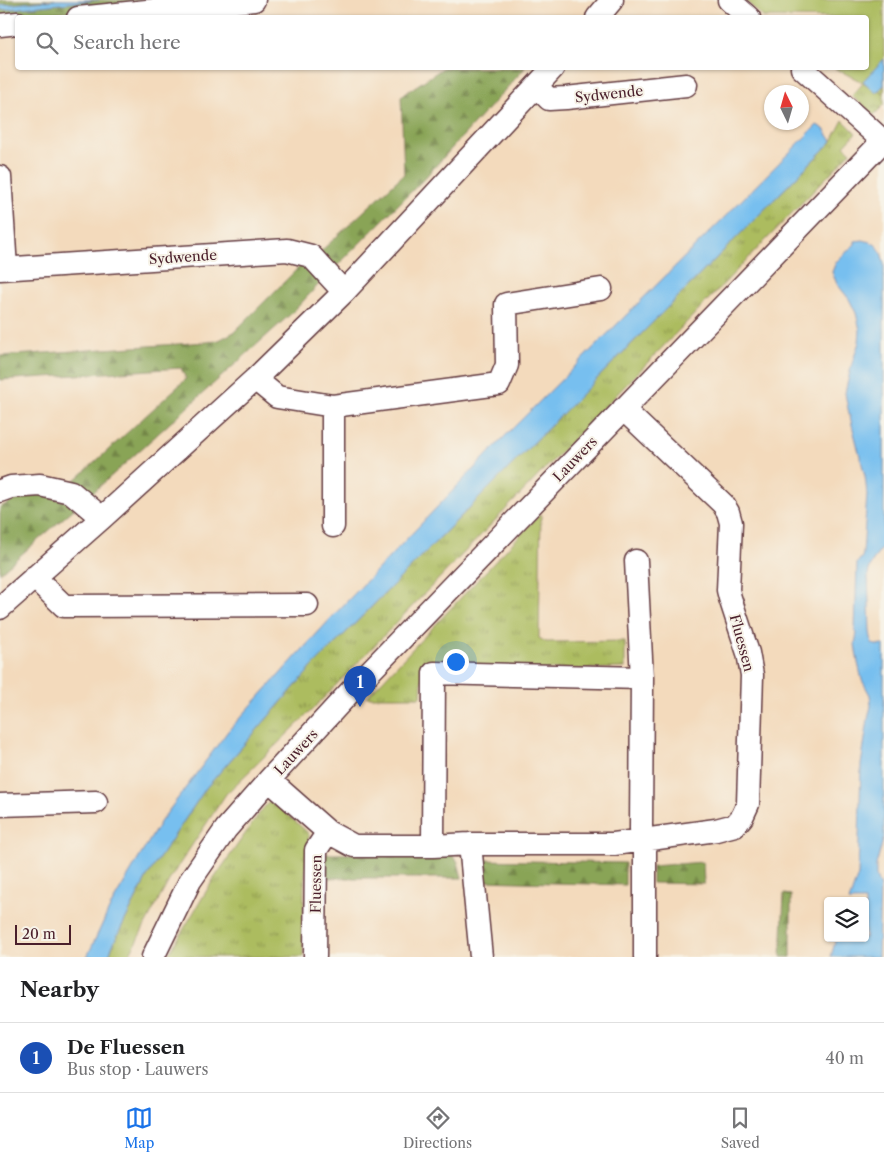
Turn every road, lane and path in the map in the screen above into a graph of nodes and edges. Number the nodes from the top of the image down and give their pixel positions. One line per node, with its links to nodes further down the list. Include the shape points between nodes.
1 (254, 0): 3 (street)
2 (729, 0): 4 (street)
3 (107, 15)
4 (746, 15)
5 (15, 24): 6 (street)
6 (0, 25)
7 (551, 70): 10 (street)
8 (804, 70): 11 (street)
9 (686, 85): 10 (street, Sydwende, via 558,98 549,98)
10 (537, 87): 15 (street)
11 (883, 140): 18 (street, Lauwers)
12 (0, 177): 13 (street, Sydwende)
13 (3, 268): 15 (street, Sydwende, via 287,250 311,256)
14 (601, 289): 17 (street, via 506,304 507,364 499,384)
15 (344, 292): 16 (street)
16 (255, 379): 17 (street, via 277,397); 20 (street)
17 (334, 406): 21 (street)
18 (623, 409): 27 (street, Lauwers); 31 (street, Fluessen, via 728,512 731,523 728,590 752,675 748,804 742,818 735,826)
19 (0, 492): 20 (street, via 11,487 40,485 71,492)
20 (102, 518): 23 (street)
21 (334, 526)
22 (636, 561): 26 (street)
23 (34, 577): 24 (street, via 64,606); 25 (street)
24 (307, 605)
25 (0, 608)
26 (642, 678): 31 (street); 33 (street, via 434,673)
27 (269, 780): 30 (street, Lauwers); 34 (street, Lauwers, via 226,829 190,881)
28 (96, 802): 29 (street)
29 (0, 805)
30 (328, 832): 33 (street, Fluessen, via 354,846); 35 (street, Fluessen, via 316,850)
31 (643, 841): 32 (street, Fluessen); 37 (street)
32 (470, 844): 33 (street, Fluessen); 36 (street)
33 (433, 846)
34 (153, 957)
35 (315, 957)
36 (481, 957)
37 (645, 957)

